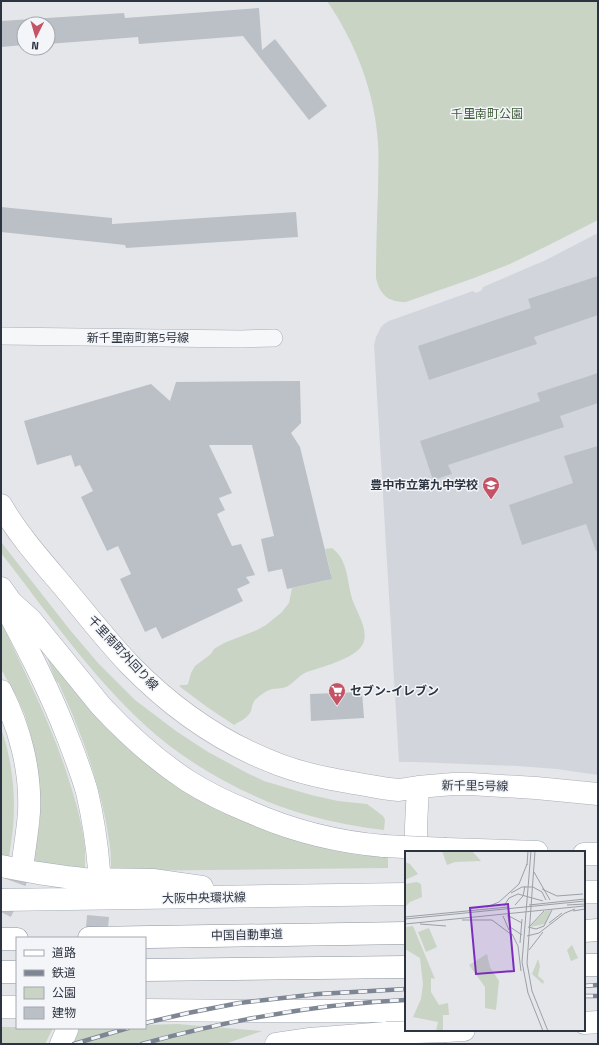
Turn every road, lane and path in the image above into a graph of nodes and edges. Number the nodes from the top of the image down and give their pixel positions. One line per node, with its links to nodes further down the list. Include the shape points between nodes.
1 (1, 336): 2 (street, 新千里南町第5号線)
2 (274, 338)
3 (1, 505): 7 (main road, 千里南町外回り線, via 39,558 129,664 160,693 201,724 256,755 315,776 399,790)
4 (1, 588): 10 (main road, bridge, via 11,602 31,620 113,719 178,774 229,804 302,832 333,839 384,846)
5 (1, 597): 15 (main road, via 21,634 73,750 89,805)
6 (1, 691): 13 (main road, via 13,716 26,768 29,811)
7 (418, 786): 8 (main road, 新千里5号線, via 470,784); 9 (main road)
8 (598, 794)
9 (416, 851)
10 (507, 851)
11 (585, 854): 12 (main road)
12 (598, 854)
13 (22, 861)
14 (1, 866): 19 (main road, via 66,877 153,880)
15 (99, 870)
16 (585, 892): 17 (main road)
17 (598, 892)
18 (405, 894): 19 (main road, 大阪中央環状線)
19 (274, 897): 20 (main road, 大阪中央環状線)
20 (1, 900)
21 (585, 930): 22 (main road)
22 (598, 930)
23 (405, 933): 24 (main road, 中国自動車道)
24 (146, 937)
25 (1, 939): 26 (main road)
26 (16, 939)
27 (598, 965): 28 (main road)
28 (585, 966)
29 (405, 967): 30 (main road)
30 (146, 970)
31 (1, 972): 32 (main road)
32 (16, 972)
33 (1, 1007): 34 (main road)
34 (16, 1007)
35 (598, 1007): 36 (main road)
36 (585, 1008)
37 (146, 1010): 38 (main road)
38 (395, 1011)
39 (598, 1022): 40 (main road)
40 (585, 1023)
41 (416, 1031): 44 (main road)
42 (432, 1031): 43 (main road, bridge, via 310,1039)
43 (276, 1044)
44 (416, 1044)

